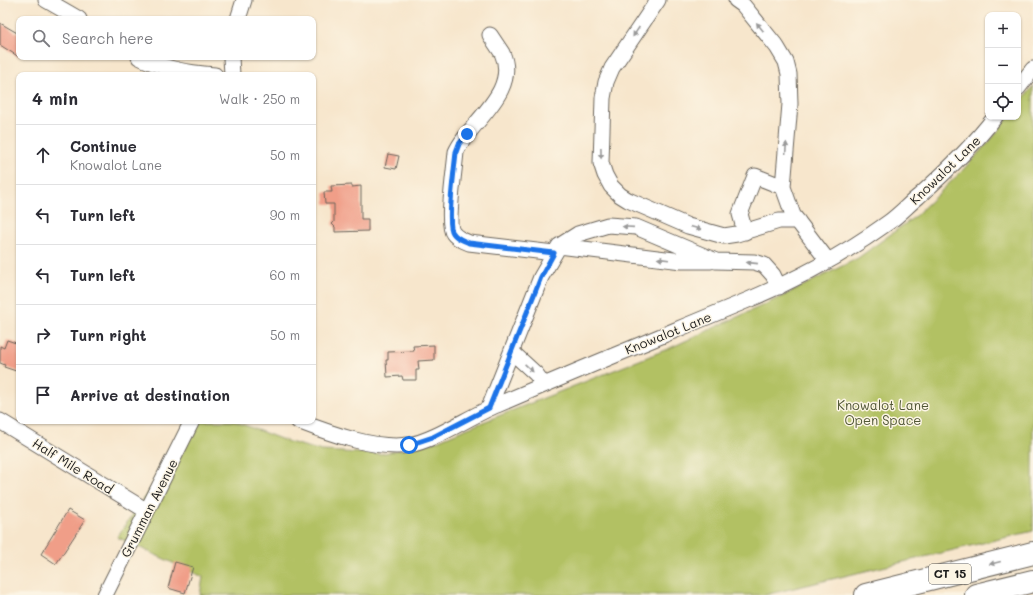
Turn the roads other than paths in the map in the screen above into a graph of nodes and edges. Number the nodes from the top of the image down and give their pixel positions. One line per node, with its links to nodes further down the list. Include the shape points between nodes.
1 (46, 0): 5 (street)
2 (244, 0): 6 (street)
3 (658, 0): 17 (street, one-way to 17, via 612,68 606,82 601,136 605,175 611,186 628,200 688,226 724,236)
4 (736, 0): 15 (street, one-way to 4, via 790,104 786,62)
5 (74, 16)
6 (239, 16)
7 (490, 35): 18 (street, via 502,54 504,81 489,108 459,144 456,152 450,221 452,232 469,243)
8 (145, 60): 11 (street)
9 (230, 60): 12 (street)
10 (1033, 69): 13 (street)
11 (184, 72)
12 (225, 72)
13 (1021, 84)
14 (994, 120): 20 (street, Knowalot Lane, via 944,174 891,221)
15 (783, 187): 16 (street, via 793,215); 17 (street, via 755,176 740,214)
16 (798, 221): 17 (street, via 779,221); 20 (street)
17 (745, 232)
18 (557, 250): 19 (street, one-way to 18, via 682,261); 19 (street, one-way to 18, via 636,227 608,225 578,234); 22 (street, via 541,277)
19 (716, 261): 21 (street, one-way to 19, via 764,265 754,262)
20 (828, 261): 21 (street, Knowalot Lane)
21 (779, 287): 23 (street, Knowalot Lane)
22 (512, 352): 23 (street, one-way to 23); 24 (street)
23 (544, 385): 24 (street, Knowalot Lane)
24 (489, 408): 27 (street, Knowalot Lane, via 433,437 399,446 358,440)
25 (0, 422): 28 (street, Half Mile Road)
26 (190, 424): 28 (street, Grumman Avenue)
27 (307, 424)
28 (147, 511): 31 (street, Grumman Avenue)
29 (1033, 553): 32 (highway, CT 15, one-way to 32)
30 (1033, 581): 33 (highway, CT 15)
31 (105, 595)
32 (866, 595)
33 (976, 595)

